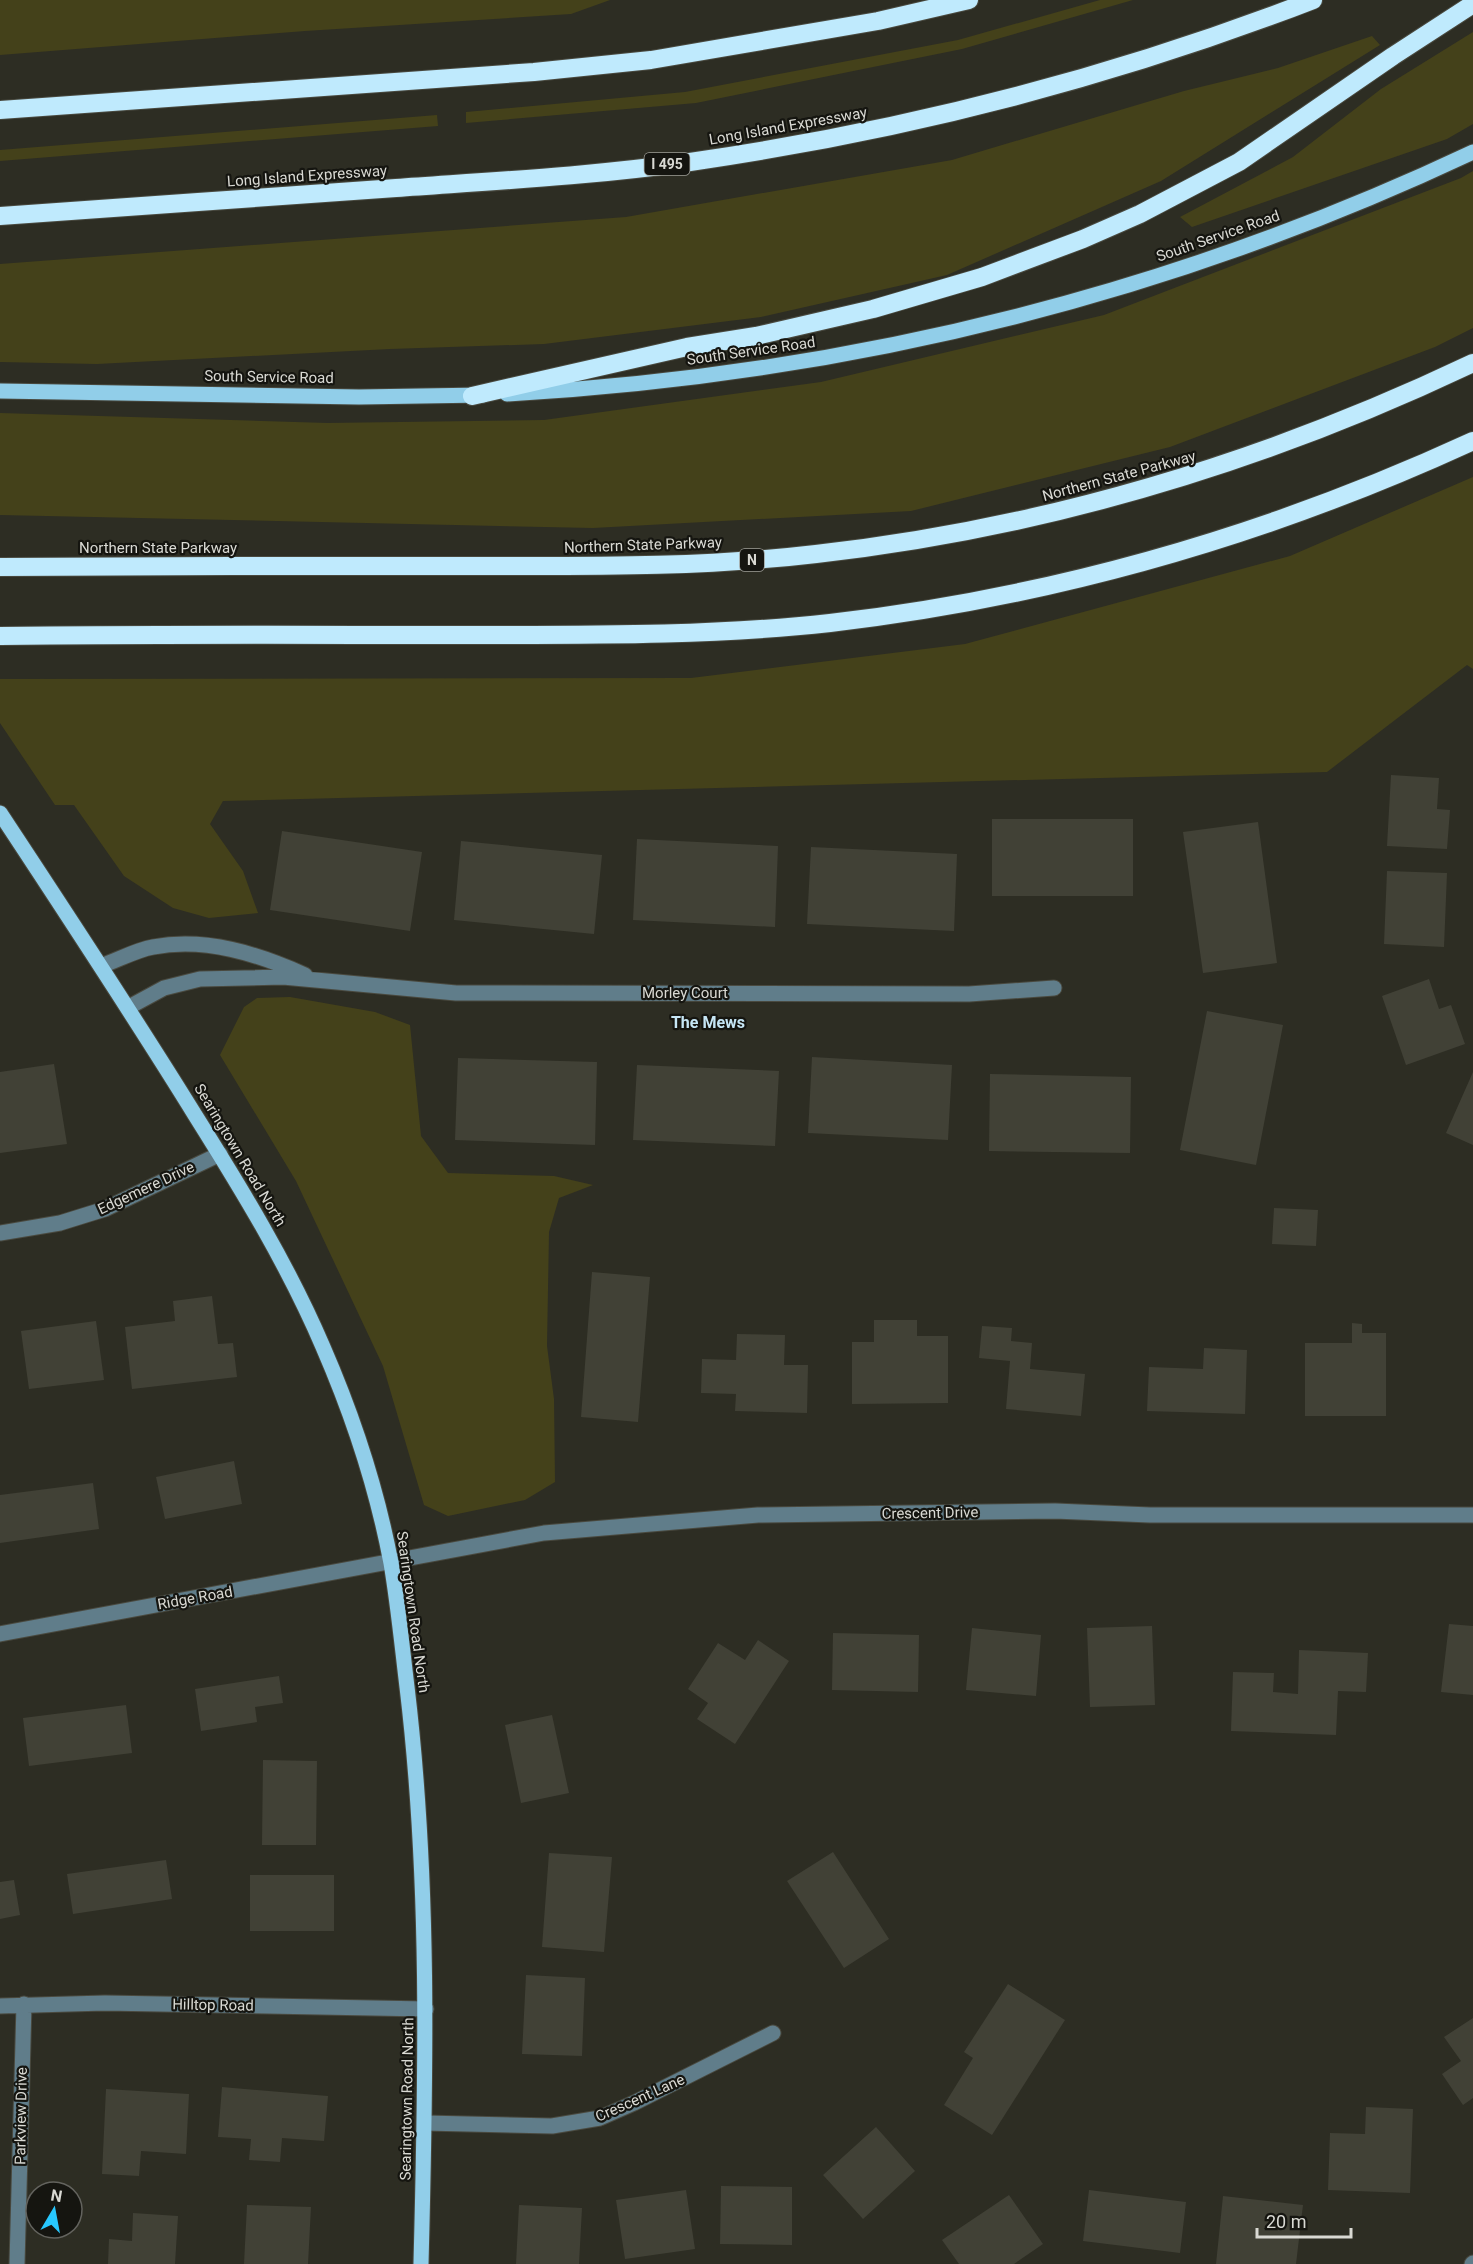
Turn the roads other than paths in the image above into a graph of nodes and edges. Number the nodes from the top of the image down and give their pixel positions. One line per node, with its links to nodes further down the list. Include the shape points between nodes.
1 (969, 0): 4 (highway, via 867,23 651,60 534,72)
2 (1314, 0): 6 (highway, Long Island Expressway / I 495, via 1136,63 1023,96 802,144 574,175)
3 (1473, 4): 9 (highway, via 1239,162 1083,239 982,277 873,309)
4 (0, 110)
5 (1473, 152): 9 (main road, South Service Road, via 1258,243 1115,290 986,324 875,349 712,376)
6 (0, 216)
7 (1473, 363): 11 (highway, Northern State Parkway / N, via 1322,430 1154,487 988,528 814,555 595,565)
8 (0, 391): 9 (main road, South Service Road)
9 (472, 396)
10 (1473, 441): 12 (highway, via 1398,475 1233,536 1073,580 895,615 771,628 609,635)
11 (0, 567)
12 (0, 636)
13 (0, 813): 14 (main road, Searingtown Road North)
14 (101, 966): 15 (street, Morley Court, via 151,947 182,943 219,946 271,960); 17 (main road, Searingtown Road North)
15 (316, 980): 16 (street, Morley Court, via 456,993 969,994); 17 (street, Morley Court, via 200,979 164,988)
16 (1054, 988)
17 (129, 1007): 18 (main road, Searingtown Road North)
18 (220, 1154): 19 (street, Edgemere Drive, via 105,1209 60,1223); 21 (main road, Searingtown Road North, via 287,1269 323,1348 364,1459)
19 (0, 1233)
20 (1473, 1515): 21 (street, Crescent Drive, via 1150,1515 1056,1511 758,1515 544,1533)
21 (391, 1562): 22 (street, Ridge Road); 25 (main road, Searingtown Road North, via 414,1747)
22 (0, 1634)
23 (24, 2004): 24 (street, Hilltop Road); 25 (street, Hilltop Road); 28 (street, Parkview Drive)
24 (0, 2006)
25 (426, 2009): 27 (main road, Searingtown Road North)
26 (773, 2033): 27 (street, Crescent Lane, via 600,2118 552,2126)
27 (425, 2123): 29 (main road, Searingtown Road North)
28 (17, 2264)
29 (421, 2264)

